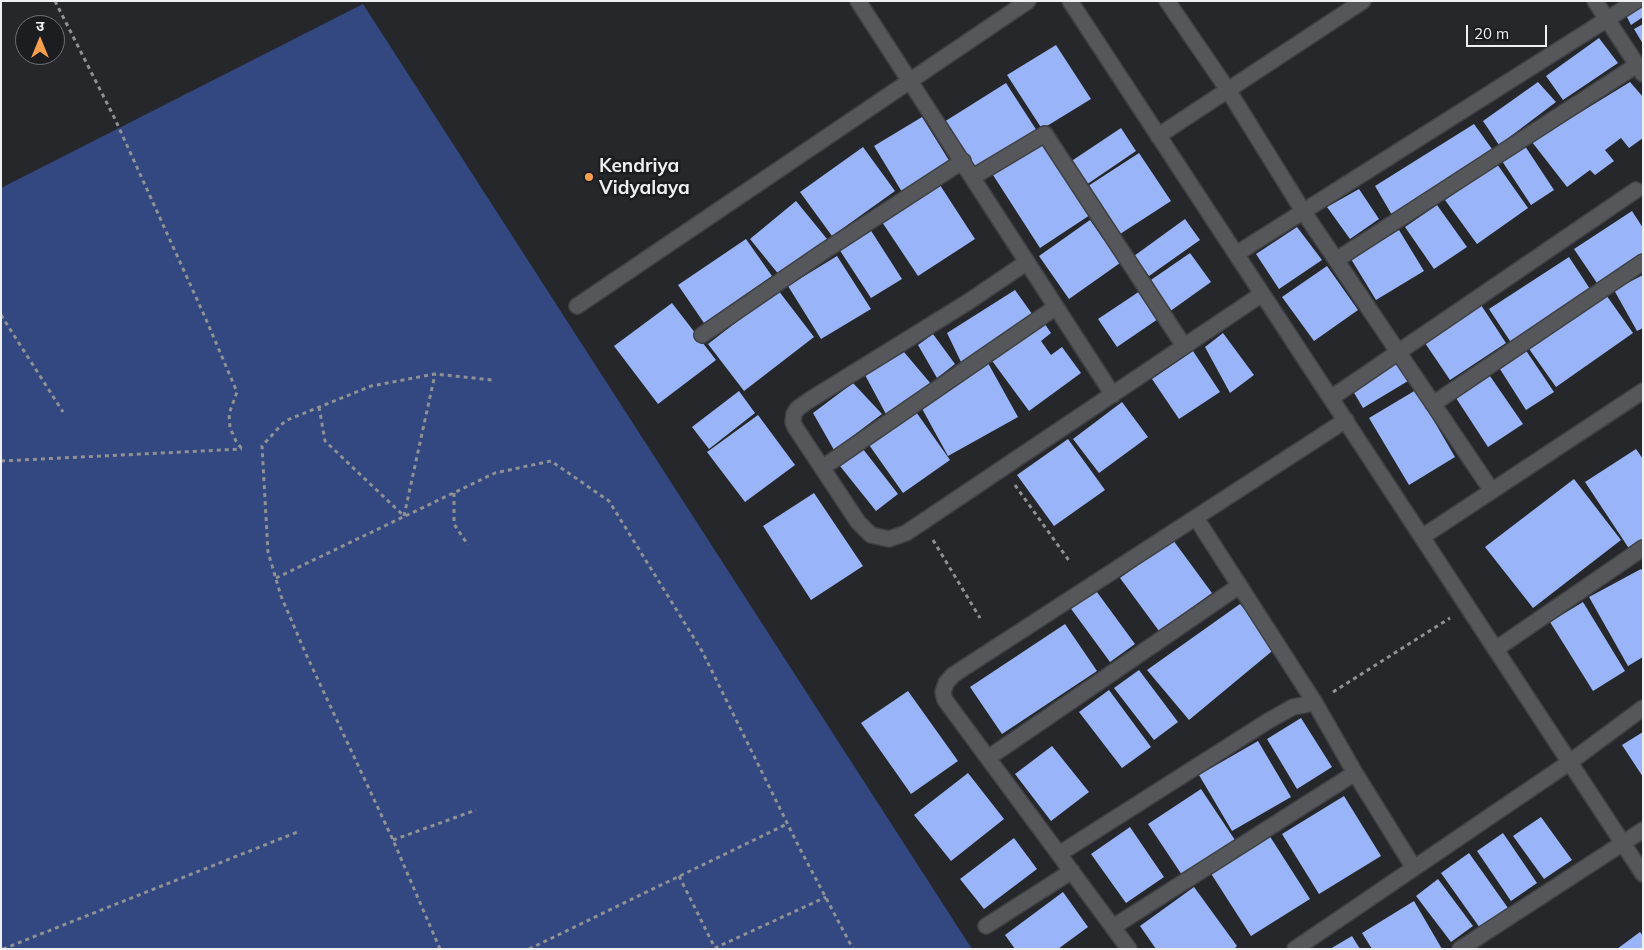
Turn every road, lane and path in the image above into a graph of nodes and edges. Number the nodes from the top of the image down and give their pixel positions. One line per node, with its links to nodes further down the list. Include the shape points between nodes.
1 (55, 1): 38 (path, via 115,119 237,392 229,414 230,428 242,449)
2 (858, 1): 11 (street)
3 (1028, 1): 11 (street)
4 (1070, 1): 13 (street)
5 (1167, 1): 12 (street)
6 (1362, 1): 12 (street)
7 (1595, 1): 9 (street)
8 (1636, 1): 9 (street)
9 (1607, 20): 10 (street); 17 (street)
10 (1640, 70): 19 (street)
11 (910, 80): 14 (street); 23 (street)
12 (1228, 90): 13 (street); 17 (street)
13 (1158, 136): 18 (street)
14 (963, 161): 15 (street); 26 (street)
15 (973, 177): 20 (street); 27 (street, via 1045,134)
16 (1641, 192): 28 (street)
17 (1303, 212): 18 (street); 19 (street)
18 (1236, 254): 22 (street)
19 (1336, 260): 28 (street)
20 (1027, 262): 24 (street); 39 (street, via 798,409 794,414 795,428)
21 (1643, 262): 34 (street)
22 (1262, 294): 27 (street); 33 (street)
23 (577, 306)
24 (1056, 307): 32 (street); 39 (street)
25 (1, 315): 36 (path)
26 (702, 336)
27 (1184, 346): 32 (street)
28 (1398, 352): 33 (street); 34 (street)
29 (435, 374): 30 (path); 35 (path, via 371,386); 43 (path)
30 (492, 380)
31 (1643, 391): 41 (street)
32 (1113, 394): 40 (street)
33 (1331, 398): 37 (street)
34 (1433, 404): 41 (street)
35 (319, 407): 43 (path, via 325,442); 50 (path, via 285,421 262,446 268,552)
36 (63, 412)
37 (1346, 420): 44 (street); 46 (street)
38 (1, 462)
39 (822, 468): 45 (street, via 858,522 872,535 889,539)
40 (1003, 468): 45 (street); 49 (path)
41 (1492, 491): 46 (street)
42 (454, 493): 43 (path); 47 (path, via 454,524); 61 (path, via 495,474 551,461 608,501 702,651)
43 (404, 516): 50 (path)
44 (1196, 518): 51 (street); 57 (street, via 953,675 946,683 945,700)
45 (922, 522): 53 (path)
46 (1422, 537): 52 (street)
47 (468, 545)
48 (1643, 548): 54 (street)
49 (1070, 562)
50 (276, 578): 64 (path, via 305,652)
51 (1239, 586): 55 (street); 57 (street)
52 (1468, 606): 54 (street); 55 (path)
53 (980, 618)
54 (1496, 649): 58 (street)
55 (1315, 703): 59 (street); 66 (street, via 1293,707 1273,718)
56 (1643, 708): 58 (street)
57 (988, 758): 66 (street)
58 (1570, 762): 65 (street); 67 (street)
59 (1355, 773): 67 (street); 73 (street)
60 (476, 810): 64 (path)
61 (787, 824): 70 (path); 71 (path)
62 (1643, 830): 65 (street)
63 (300, 831): 74 (path)
64 (392, 840): 75 (path)
65 (1622, 842): 69 (street); 80 (street)
66 (1059, 854): 68 (street)
67 (1414, 868): 79 (street)
68 (1072, 871): 72 (street); 73 (street)
69 (1643, 874)
70 (678, 876): 71 (path, via 715,948); 76 (path)
71 (826, 897): 77 (path)
72 (986, 926)
73 (1113, 927): 78 (street)
74 (3, 949)
75 (440, 949)
76 (529, 949)
77 (854, 949)
78 (1129, 949)
79 (1295, 949)
80 (1460, 949)

